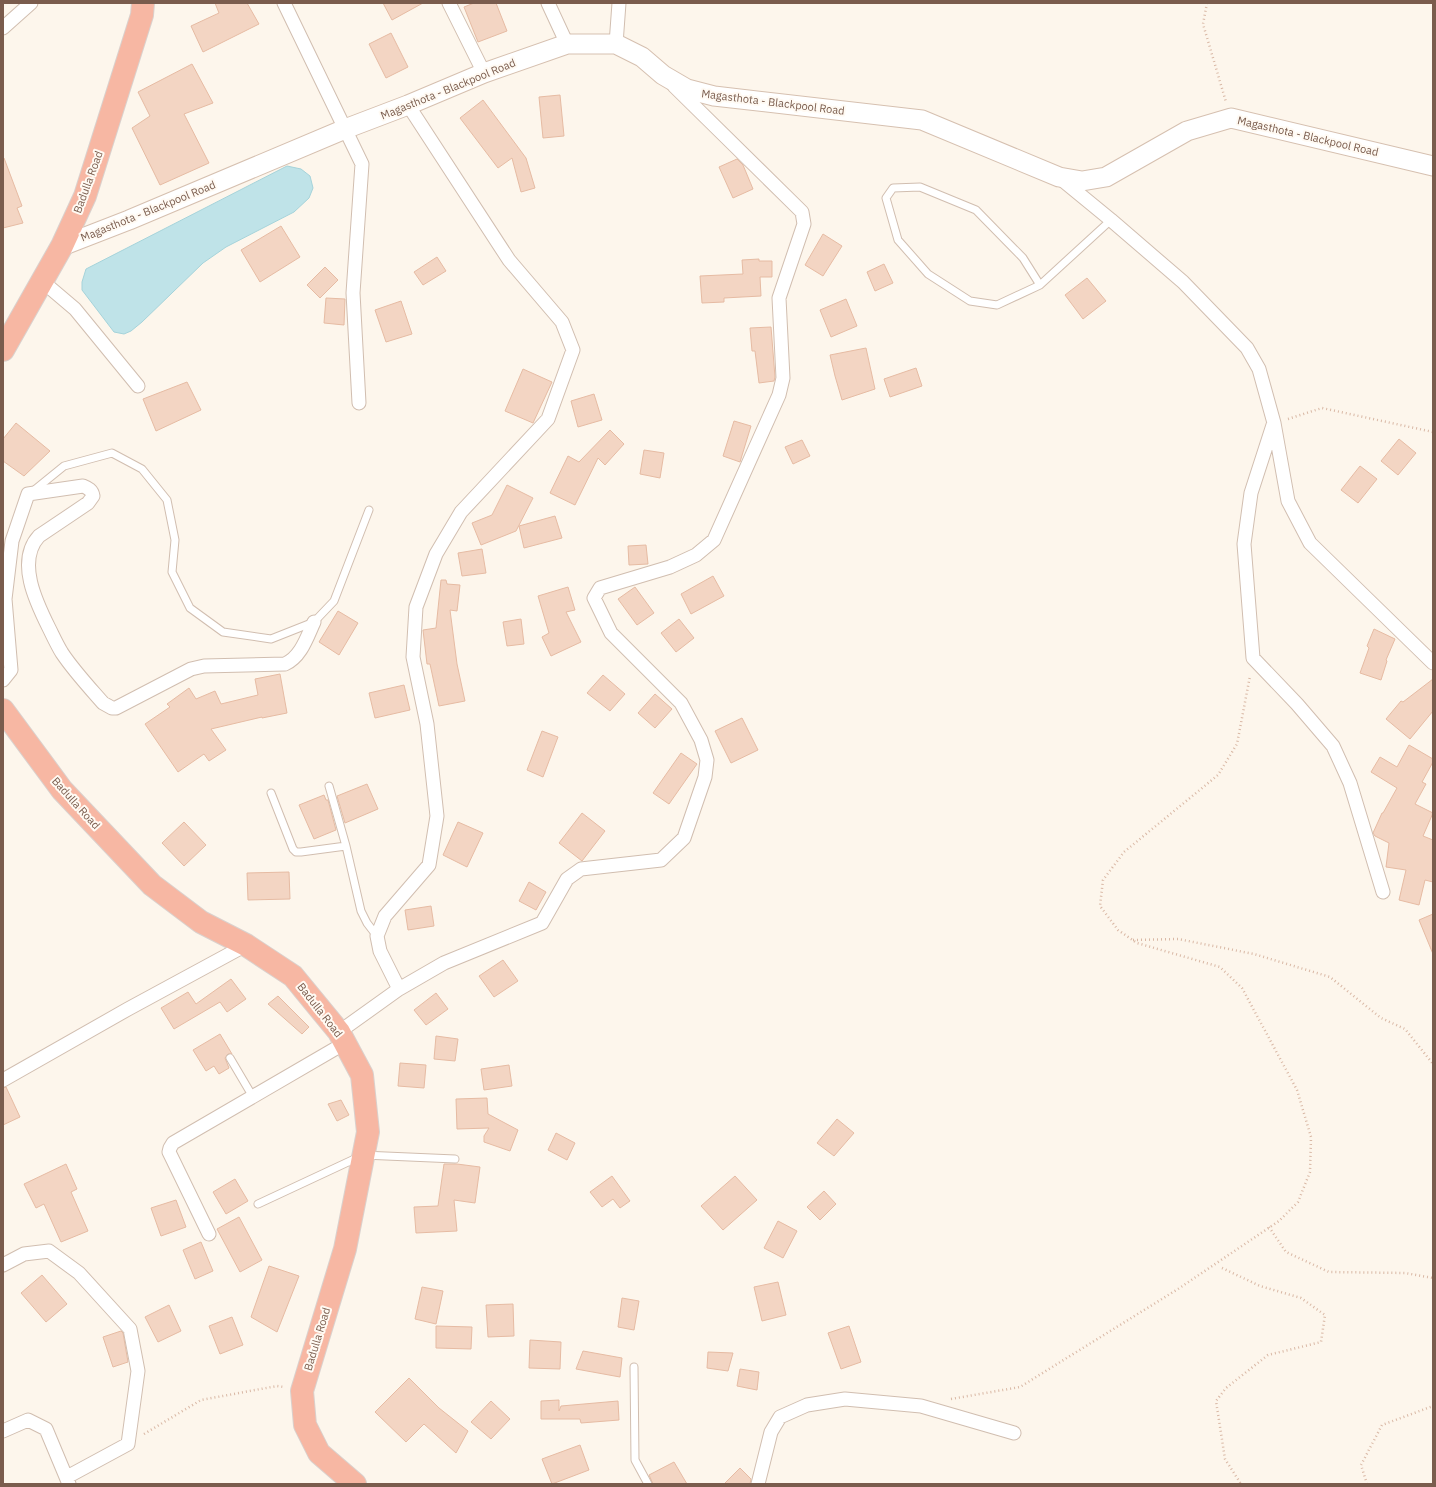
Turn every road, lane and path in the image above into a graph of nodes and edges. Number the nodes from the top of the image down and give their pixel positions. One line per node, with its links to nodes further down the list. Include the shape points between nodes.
1 (31, 3): 8 (street)
2 (143, 3): 19 (highway, Badulla Road, via 142,15 85,196)
3 (284, 3): 15 (street)
4 (449, 3): 11 (street)
5 (548, 3): 9 (street)
6 (619, 3): 10 (street)
7 (1207, 3): 14 (path, via 1203,24)
8 (3, 28)
9 (567, 44): 10 (street, Magasthota - Blackpool Road); 11 (street, Magasthota - Blackpool Road)
10 (616, 44): 12 (street, Magasthota - Blackpool Road, via 642,57)
11 (484, 73): 13 (street, Magasthota - Blackpool Road)
12 (663, 76): 17 (street, Magasthota - Blackpool Road, via 687,89 714,96 922,120); 41 (street, via 802,212 804,224 779,298 783,378 779,395 714,540 696,555 670,567 600,588 594,598 611,633 681,703 701,740 707,760 705,777 684,838 661,860 581,868 567,879 542,924 444,963)
13 (408, 105): 15 (street, Magasthota - Blackpool Road); 38 (street, via 509,260 562,322 573,350 548,419 461,512 436,554 416,607 413,656 427,724 437,816 430,865 385,916)
14 (1231, 118): 16 (street, Magasthota - Blackpool Road); 17 (street, Magasthota - Blackpool Road, via 1188,132 1106,177 1082,181)
15 (345, 129): 19 (street, Magasthota - Blackpool Road); 24 (street, via 362,164 353,293)
16 (1433, 166)
17 (1059, 177): 18 (street)
18 (1111, 220): 21 (lane); 25 (street, via 1183,282 1247,348 1259,369)
19 (62, 246): 20 (highway, Badulla Road)
20 (42, 281): 22 (highway, Badulla Road); 23 (street, via 75,309)
21 (1040, 285): 21 (lane, via 1023,258 976,210 920,187 893,188 886,198 898,240 928,274 970,301 997,305)
22 (3, 350)
23 (138, 386)
24 (359, 403)
25 (1274, 424): 26 (path, via 1322,408); 30 (street, via 1251,493 1244,544); 31 (street, via 1288,500 1310,543)
26 (1433, 432)
27 (28, 494): 29 (lane, via 64,466 112,454 142,469 167,500 175,540 172,572 190,608 223,632 271,639); 29 (street, via 82,486 92,492 93,496 88,503 35,540 29,557 30,580 38,605 62,653 102,703 108,706 116,708 191,669 204,666 285,664 298,655); 32 (street, via 12,541 5,599 11,670)
28 (369, 510): 29 (lane, via 334,601)
29 (314, 622)
30 (1253, 658): 37 (street, via 1333,746 1350,783); 39 (path, via 1237,744 1218,775 1124,852 1103,880 1100,906 1118,930)
31 (1433, 662)
32 (3, 680)
33 (3, 710): 40 (highway, Badulla Road, via 62,790 152,885 201,922)
34 (329, 786): 36 (lane)
35 (271, 793): 36 (lane, via 296,852)
36 (346, 846): 38 (lane, via 362,910 367,923)
37 (1383, 892)
38 (377, 936): 41 (street, via 380,951)
39 (1132, 940): 44 (path, via 1178,939 1254,954 1330,977 1381,1018 1404,1029); 50 (path, via 1220,967 1242,988 1297,1090 1311,1137 1310,1172 1298,1202)
40 (246, 945): 42 (highway, Badulla Road, via 293,976); 45 (street)
41 (399, 989): 42 (street)
42 (342, 1038): 46 (street); 47 (highway, Badulla Road, via 362,1075 368,1132)
43 (230, 1058): 46 (lane)
44 (1433, 1064)
45 (3, 1080)
46 (253, 1097): 51 (street, via 173,1143 170,1148 169,1152)
47 (363, 1155): 48 (lane); 49 (lane); 56 (highway, Badulla Road, via 345,1249)
48 (454, 1159)
49 (258, 1204)
50 (1269, 1227): 54 (path, via 1286,1252 1329,1272 1405,1273); 57 (path, via 1178,1289 1020,1387)
51 (209, 1234)
52 (3, 1265): 61 (street, via 24,1254 50,1251 79,1273 130,1329 138,1371)
53 (1222, 1268): 66 (path, via 1260,1286 1301,1298 1325,1315 1321,1342 1268,1355 1226,1388 1216,1401 1225,1459)
54 (1433, 1278)
55 (634, 1367): 64 (lane, via 636,1460)
56 (302, 1391): 61 (path, via 277,1386 201,1400); 63 (highway, Badulla Road, via 305,1424 319,1453)
57 (921, 1406): 60 (street); 65 (street, via 845,1399 807,1405 780,1417 771,1432)
58 (1433, 1406): 67 (path, via 1382,1425 1361,1465)
59 (3, 1431): 62 (street, via 28,1420 46,1429)
60 (1014, 1433)
61 (128, 1444): 62 (street)
62 (68, 1480)
63 (355, 1484)
64 (648, 1484)
65 (758, 1484)
66 (1242, 1484)
67 (1367, 1484)

